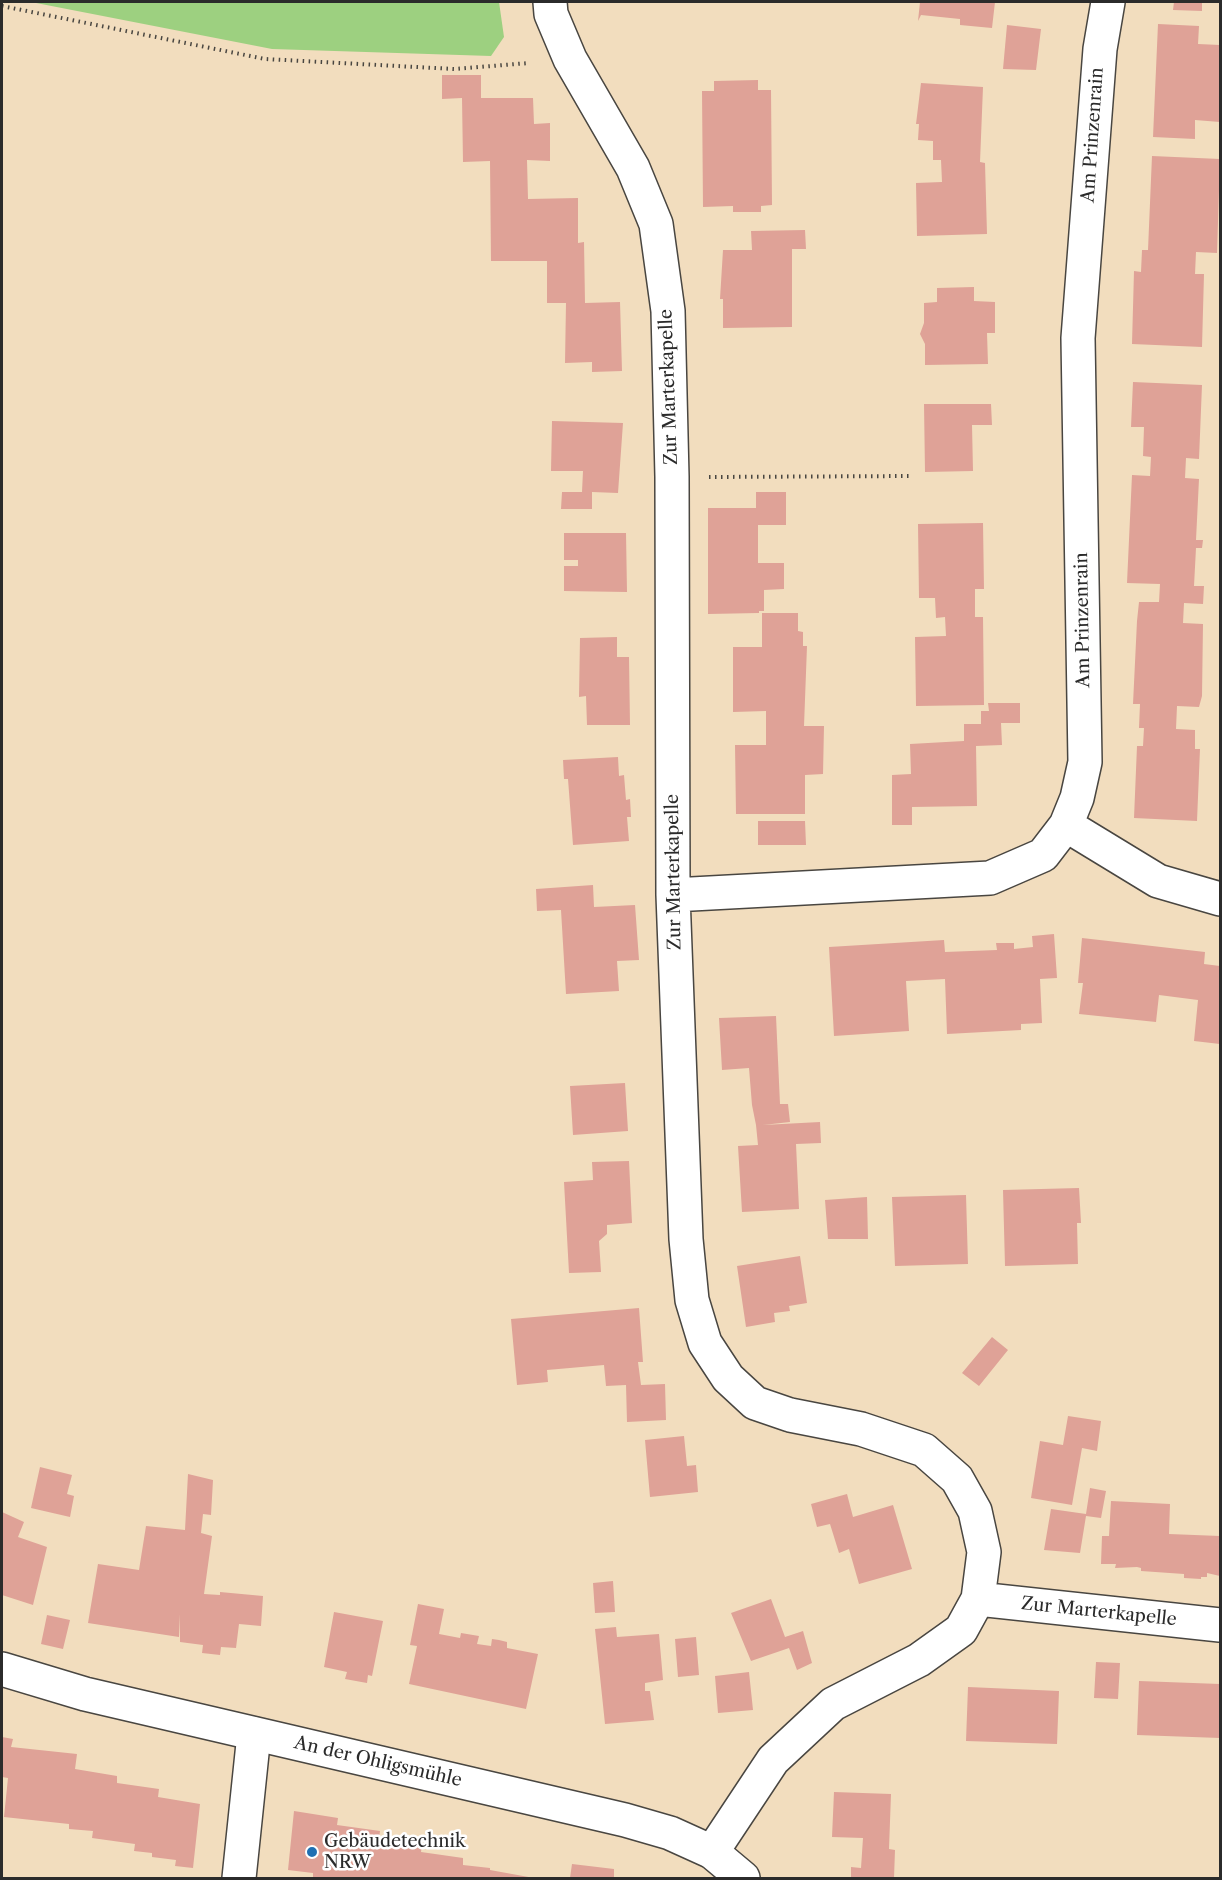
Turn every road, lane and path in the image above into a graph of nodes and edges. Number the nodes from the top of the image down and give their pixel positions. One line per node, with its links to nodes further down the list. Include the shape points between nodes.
1 (550, 2): 4 (street, Zur Marterkapelle)
2 (1108, 2): 7 (street, Am Prinzenrain, via 1100,49 1078,338 1085,762)
3 (2, 6): 4 (path, via 265,59 454,69)
4 (570, 59): 6 (street, Zur Marterkapelle, via 633,168 656,224 668,311)
5 (912, 476): 6 (path)
6 (672, 477): 8 (street, Zur Marterkapelle)
7 (1066, 825): 8 (street, Am Prinzenrain, via 1043,855 990,878); 9 (street, via 1158,881)
8 (674, 895): 10 (street, Zur Marterkapelle, via 686,1239 692,1300 705,1343 728,1378 755,1402 924,1450 957,1479 975,1511 984,1552)
9 (1221, 899)
10 (978, 1599): 11 (street, Zur Marterkapelle); 14 (street, Zur Marterkapelle, via 960,1630 919,1660 833,1704 773,1760)
11 (1221, 1624)
12 (2, 1669): 13 (street, An der Ohligsmühle, via 85,1694)
13 (254, 1734): 14 (street, An der Ohligsmühle, via 625,1820 670,1833); 15 (street)
14 (712, 1852): 16 (street, An der Ohligsmühle)
15 (239, 1878)
16 (743, 1878)

